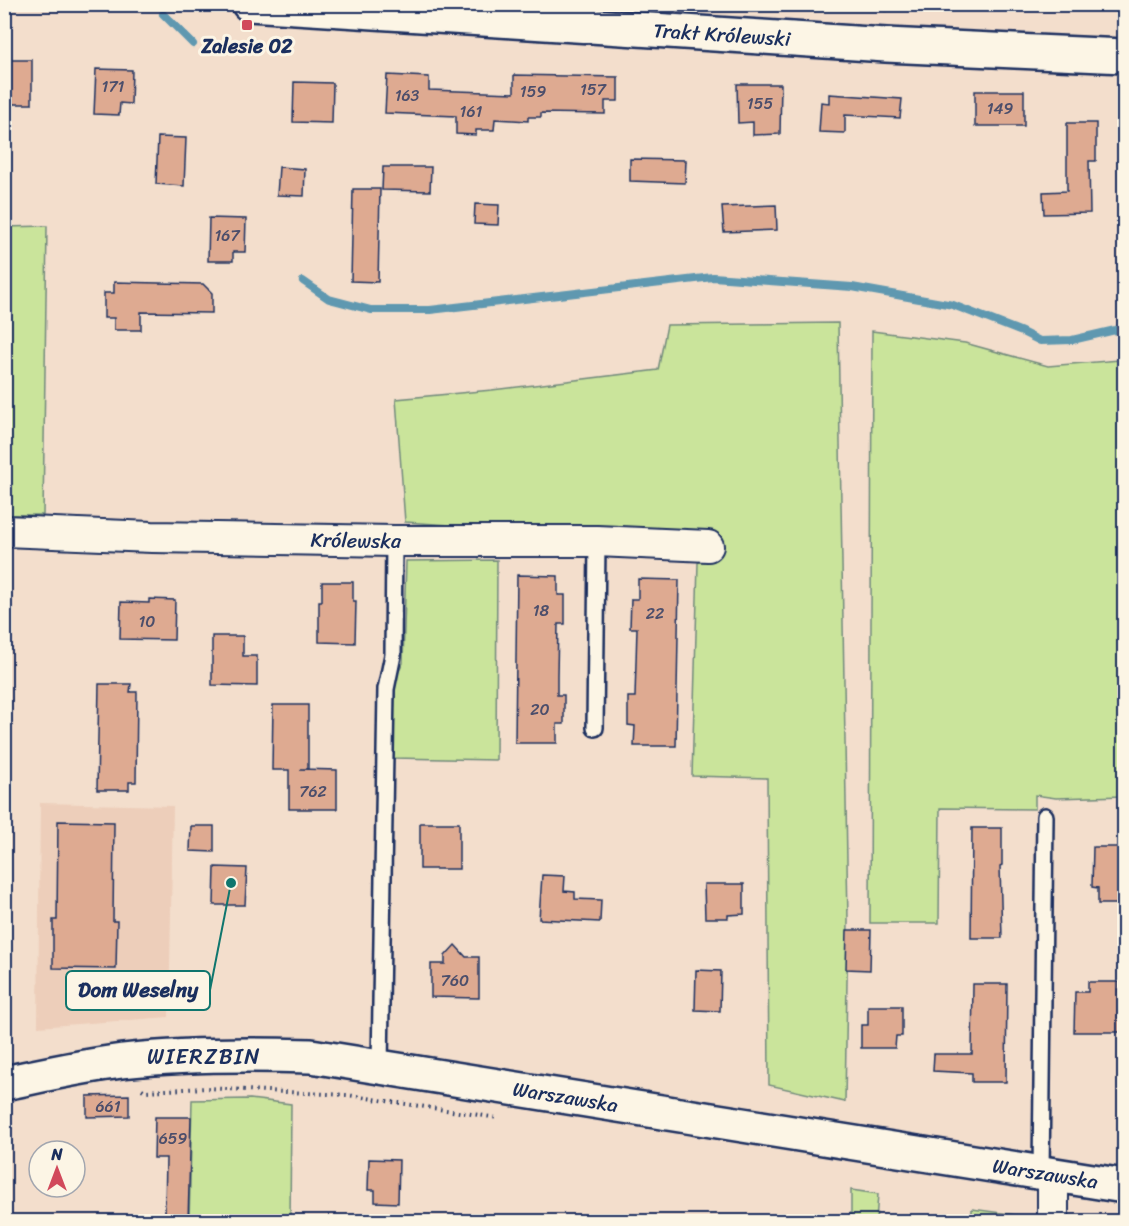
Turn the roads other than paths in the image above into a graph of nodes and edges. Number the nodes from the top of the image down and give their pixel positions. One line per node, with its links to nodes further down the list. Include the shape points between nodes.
1 (249, 4): 2 (main road, Trakt Królewski, via 886,45)
2 (1125, 56)
3 (4, 531): 4 (street, Królewska)
4 (394, 541): 5 (street, Królewska); 9 (lane, via 393,655 386,689)
5 (597, 541): 6 (street, Królewska); 7 (lane)
6 (708, 546)
7 (595, 728)
8 (1045, 816): 11 (lane)
9 (380, 1066): 10 (main road, Warszawska, via 311,1056 189,1056 122,1061); 11 (main road, Warszawska)
10 (4, 1083)
11 (1047, 1174): 12 (main road, Warszawska); 13 (street)
12 (1125, 1186)
13 (1053, 1221)

